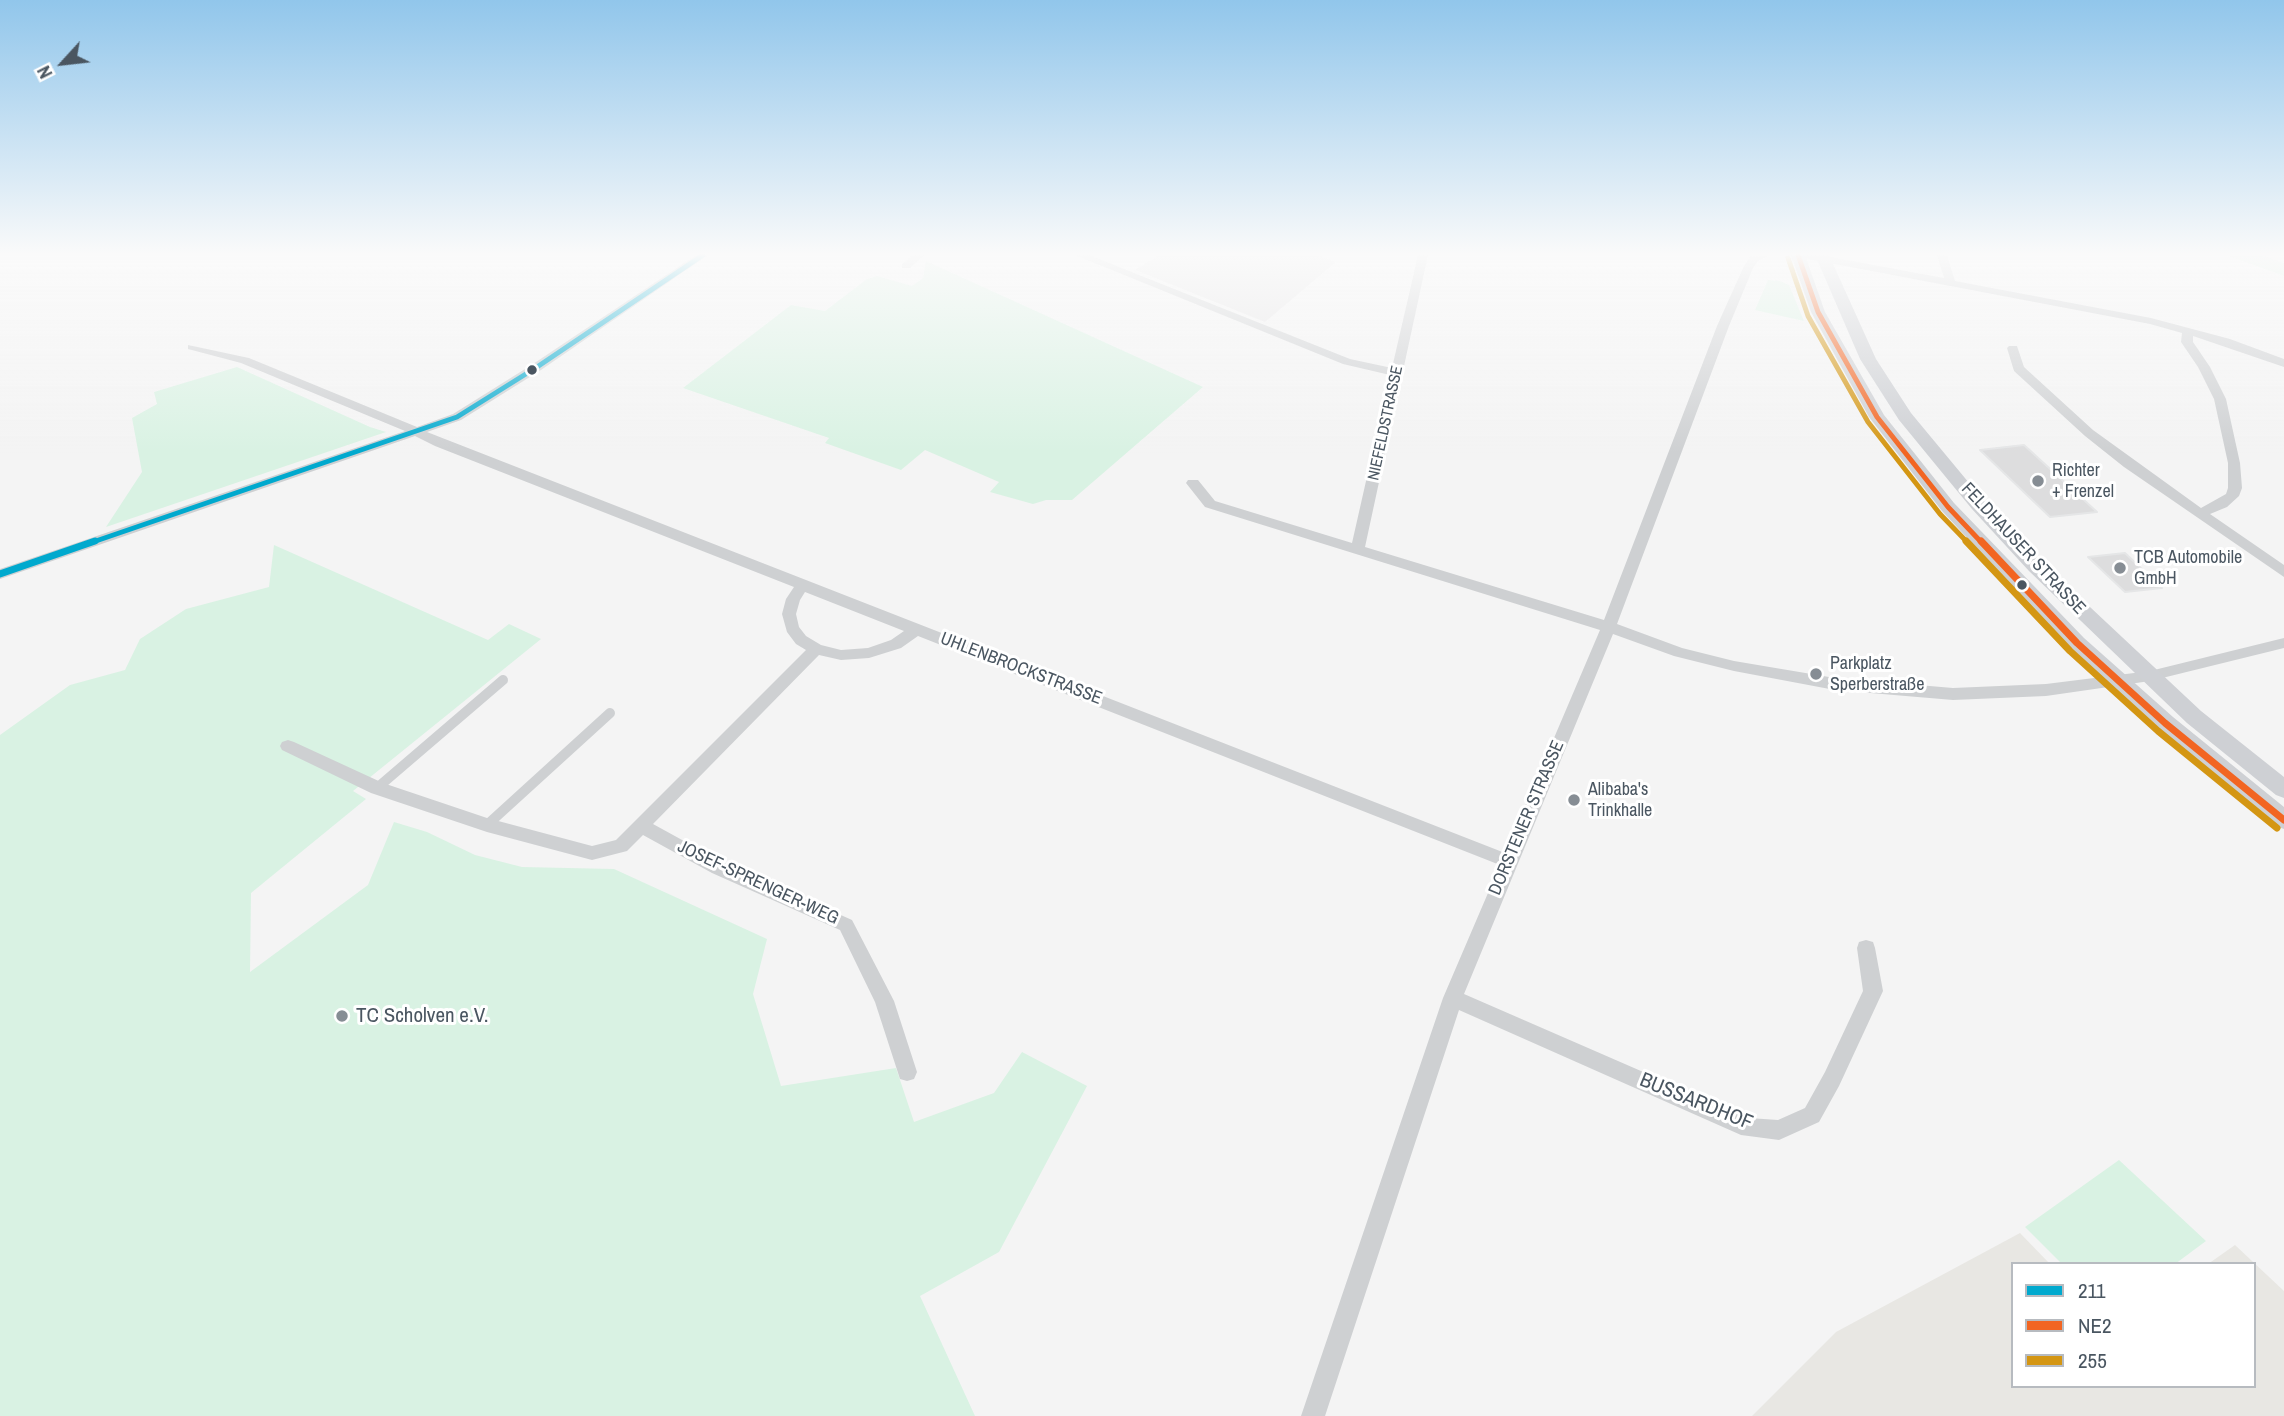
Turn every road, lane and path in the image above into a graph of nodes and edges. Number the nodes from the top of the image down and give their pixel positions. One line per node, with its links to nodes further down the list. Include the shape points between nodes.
1 (603, 321): 13 (street, via 471,409)
2 (1245, 321): 12 (street, via 1347,362)
3 (1408, 321): 12 (street, NIEFELDSTRASSE)
4 (1725, 321): 20 (street, DORSTENER STRASSE)
5 (1823, 321): 26 (main road, FELDHAUSER STRASSE, via 1877,417 1948,508)
6 (1851, 321): 24 (main road, FELDHAUSER STRASSE, via 1868,359 1905,416 1978,505)
7 (2144, 321): 8 (street)
8 (2188, 330): 11 (street); 15 (street, via 2187,342 2220,399 2234,463 2232,496)
9 (192, 347): 13 (street, UHLENBROCKSTRASSE, via 246,360)
10 (2013, 348): 15 (street, via 2018,368 2056,405)
11 (2284, 363)
12 (1397, 373): 16 (street, NIEFELDSTRASSE)
13 (417, 432): 18 (street); 19 (street, UHLENBROCKSTRASSE)
14 (1193, 483): 16 (street, via 1210,504)
15 (2200, 513): 17 (street)
16 (1358, 550): 20 (street)
17 (2284, 572)
18 (0, 574)
19 (802, 586): 21 (street, UHLENBROCKSTRASSE); 23 (street, via 789,614 792,628)
20 (1609, 627): 26 (street, via 1734,666 1883,690 1984,695); 34 (street, DORSTENER STRASSE)
21 (916, 630): 23 (street, via 896,644 869,653 841,655); 34 (street, UHLENBROCKSTRASSE)
22 (2284, 643): 24 (street)
23 (816, 649): 33 (street)
24 (2150, 676): 26 (street); 30 (main road, FELDHAUSER STRASSE)
25 (503, 680): 29 (street)
26 (2118, 681): 31 (main road, FELDHAUSER STRASSE)
27 (610, 713): 32 (street)
28 (288, 746): 29 (street)
29 (377, 788): 32 (street)
30 (2284, 789)
31 (2284, 820)
32 (487, 825): 33 (street, via 592,853 621,846)
33 (641, 826): 37 (street, JOSEF-SPRENGER-WEG, via 718,868 846,925 884,1000)
34 (1508, 861): 36 (street, DORSTENER STRASSE)
35 (1866, 948): 36 (street, BUSSARDHOF, via 1873,991 1832,1079 1812,1115 1779,1130 1748,1128)
36 (1453, 998): 38 (street, DORSTENER STRASSE)
37 (907, 1072)
38 (1316, 1410)

